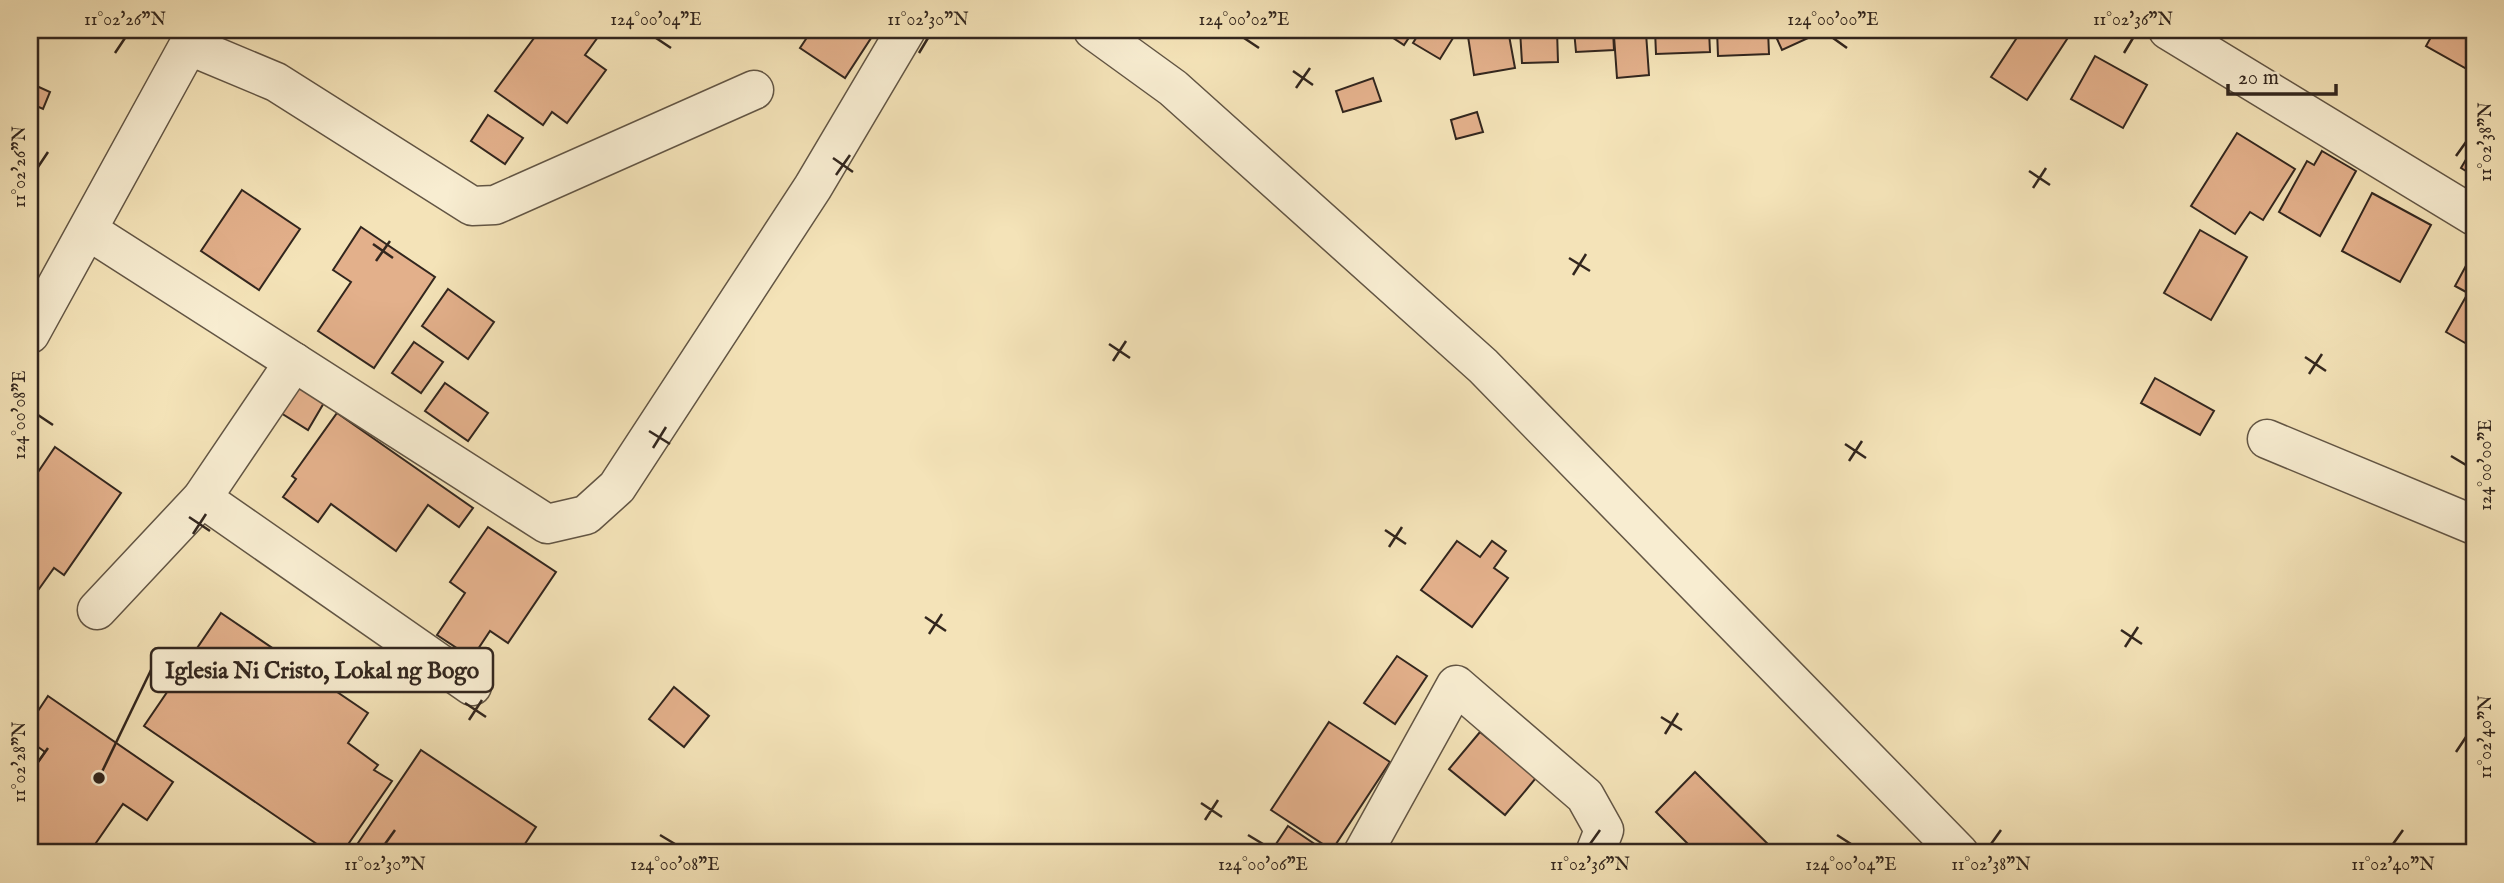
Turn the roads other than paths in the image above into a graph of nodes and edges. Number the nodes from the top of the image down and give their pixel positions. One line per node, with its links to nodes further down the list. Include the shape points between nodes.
1 (906, 30): 9 (street, via 813,187 617,487 586,515 547,524)
2 (1093, 30): 17 (street, via 1173,88 1483,366)
3 (2168, 30): 6 (street)
4 (194, 38): 5 (street, via 276,82 472,206 495,205); 7 (street)
5 (754, 90)
6 (2474, 216)
7 (89, 230): 8 (street); 9 (street)
8 (30, 334)
9 (294, 362): 11 (street)
10 (2267, 439): 12 (street)
11 (202, 499): 13 (street); 14 (street)
12 (2474, 526)
13 (97, 610)
14 (472, 686)
15 (1363, 853): 16 (street, via 1456,685 1585,796 1604,830)
16 (1595, 853)
17 (1959, 853)

